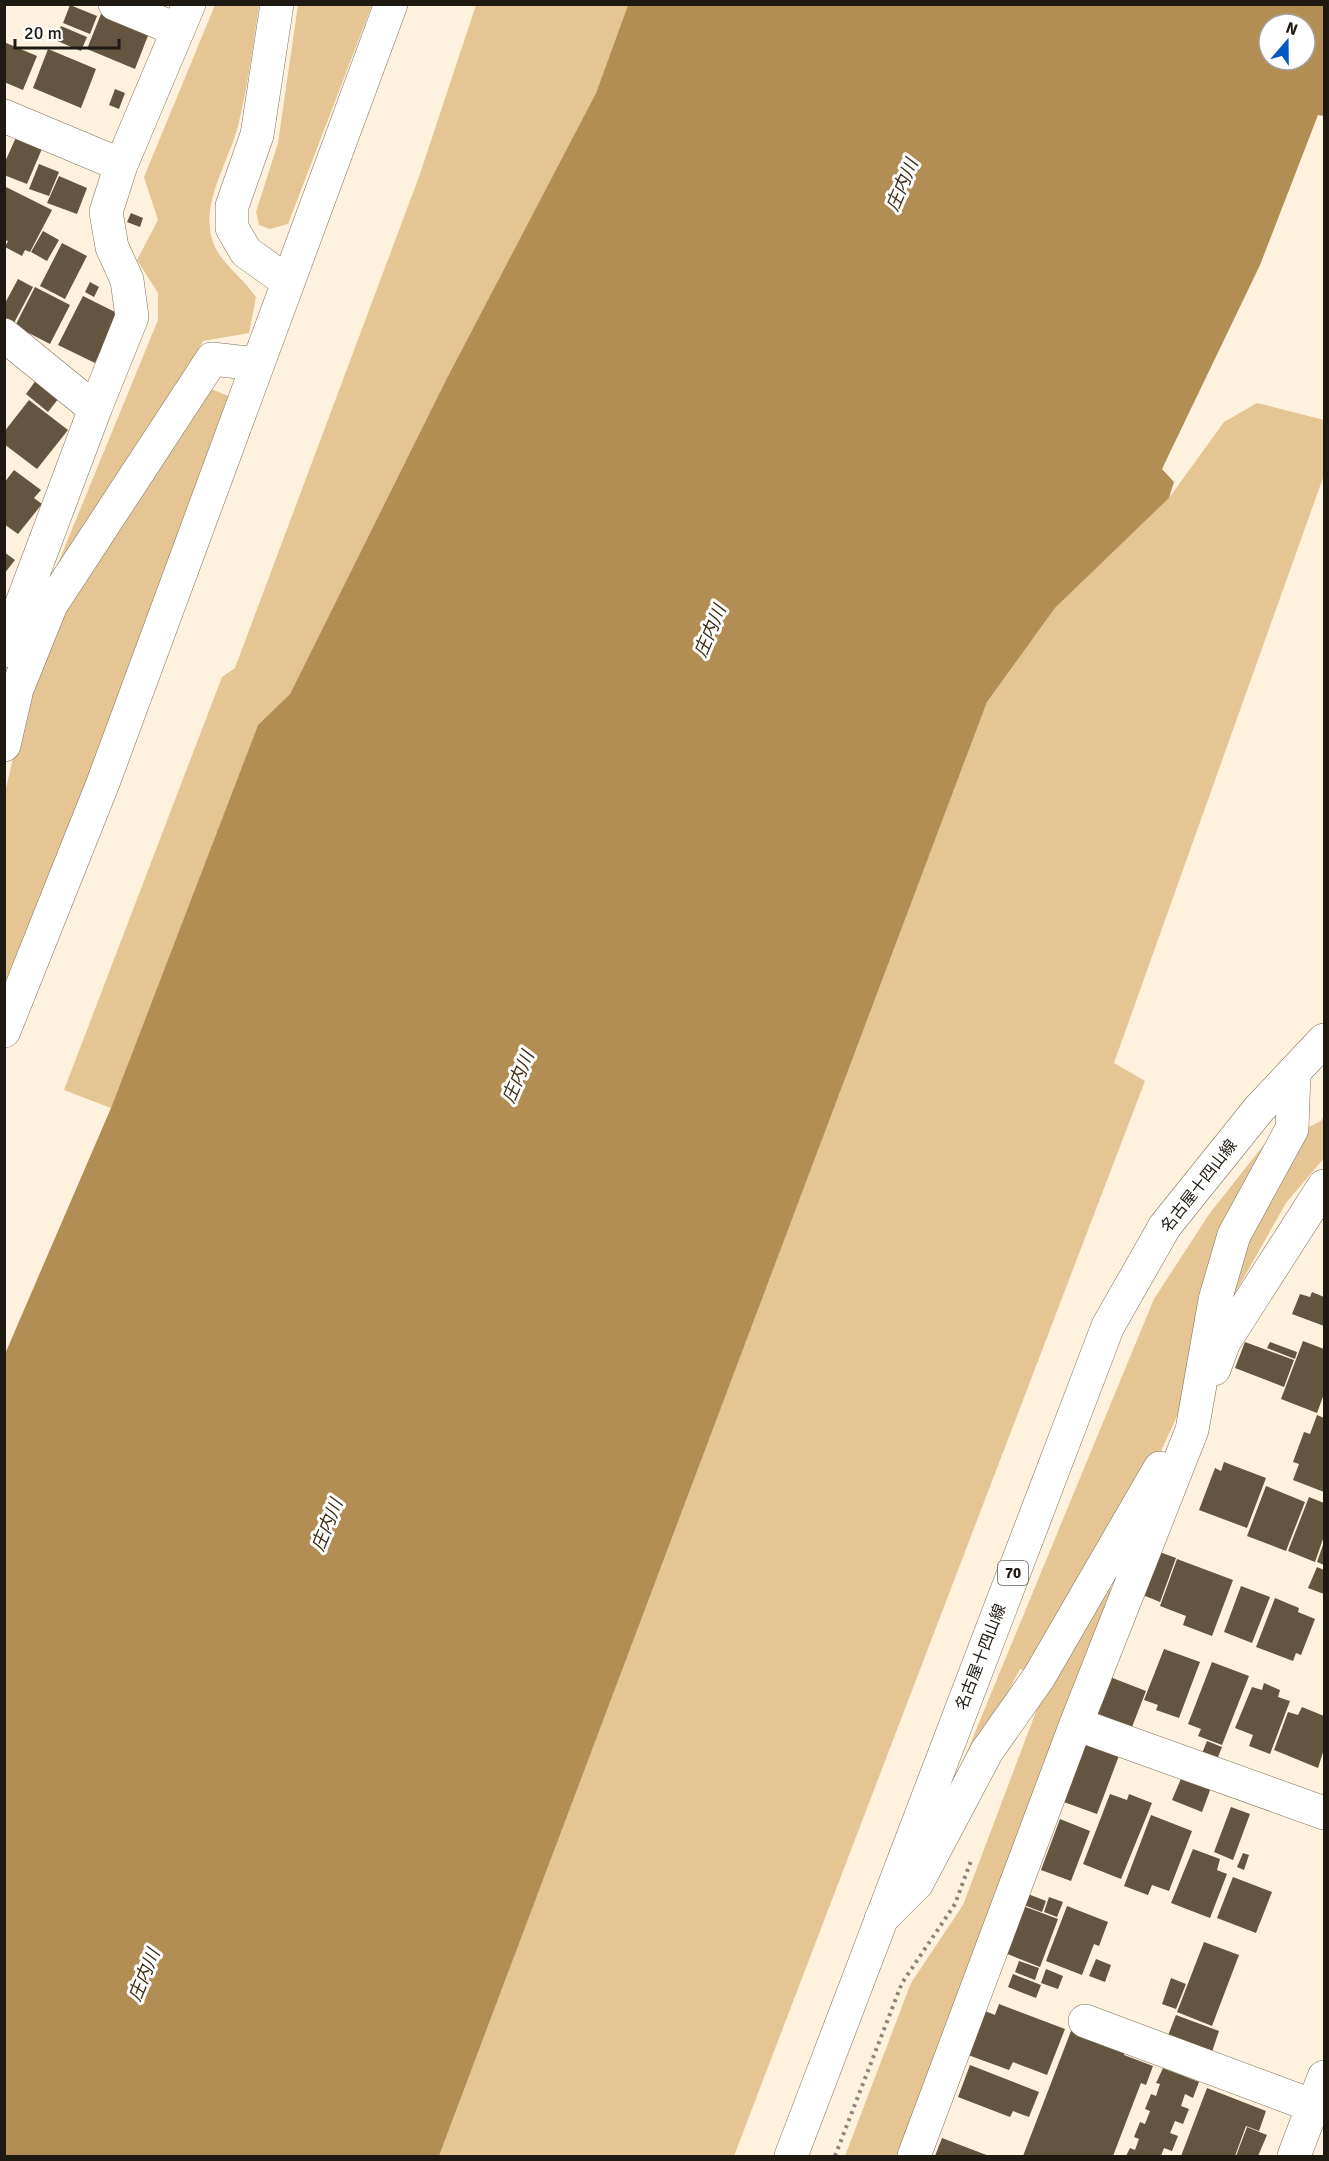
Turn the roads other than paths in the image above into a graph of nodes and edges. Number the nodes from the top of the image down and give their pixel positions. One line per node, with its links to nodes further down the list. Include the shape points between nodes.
1 (116, 4): 4 (street)
2 (277, 4): 7 (street, via 257,135 232,206 232,228 246,252)
3 (391, 4): 7 (street)
4 (183, 17): 6 (street)
5 (4, 116): 6 (street)
6 (122, 165): 10 (street, via 106,212 112,248 127,280 132,317)
7 (288, 282): 9 (street)
8 (4, 335): 10 (street)
9 (258, 364): 13 (street, via 212,359 51,605); 15 (street, via 103,783)
10 (95, 409): 11 (street)
11 (11, 609): 12 (street)
12 (4, 651)
13 (11, 687): 14 (street)
14 (4, 745)
15 (4, 1031)
16 (1324, 1040): 17 (street, 名古屋十四山線 / 70)
17 (1294, 1072): 19 (street, via 1292,1129 1234,1235 1215,1300); 22 (street, 名古屋十四山線 / 70, via 1259,1109 1165,1226 1107,1326)
18 (1324, 1187): 19 (street, via 1224,1342)
19 (1192, 1430): 20 (street); 22 (street, via 1161,1465 1039,1677 987,1751 917,1883)
20 (1076, 1724): 21 (street); 26 (street)
21 (1324, 1813)
22 (881, 1919): 25 (street, 名古屋十四山線 / 70)
23 (1085, 2021): 24 (street)
24 (1319, 2091): 27 (street)
25 (791, 2157)
26 (914, 2157)
27 (1294, 2157)

